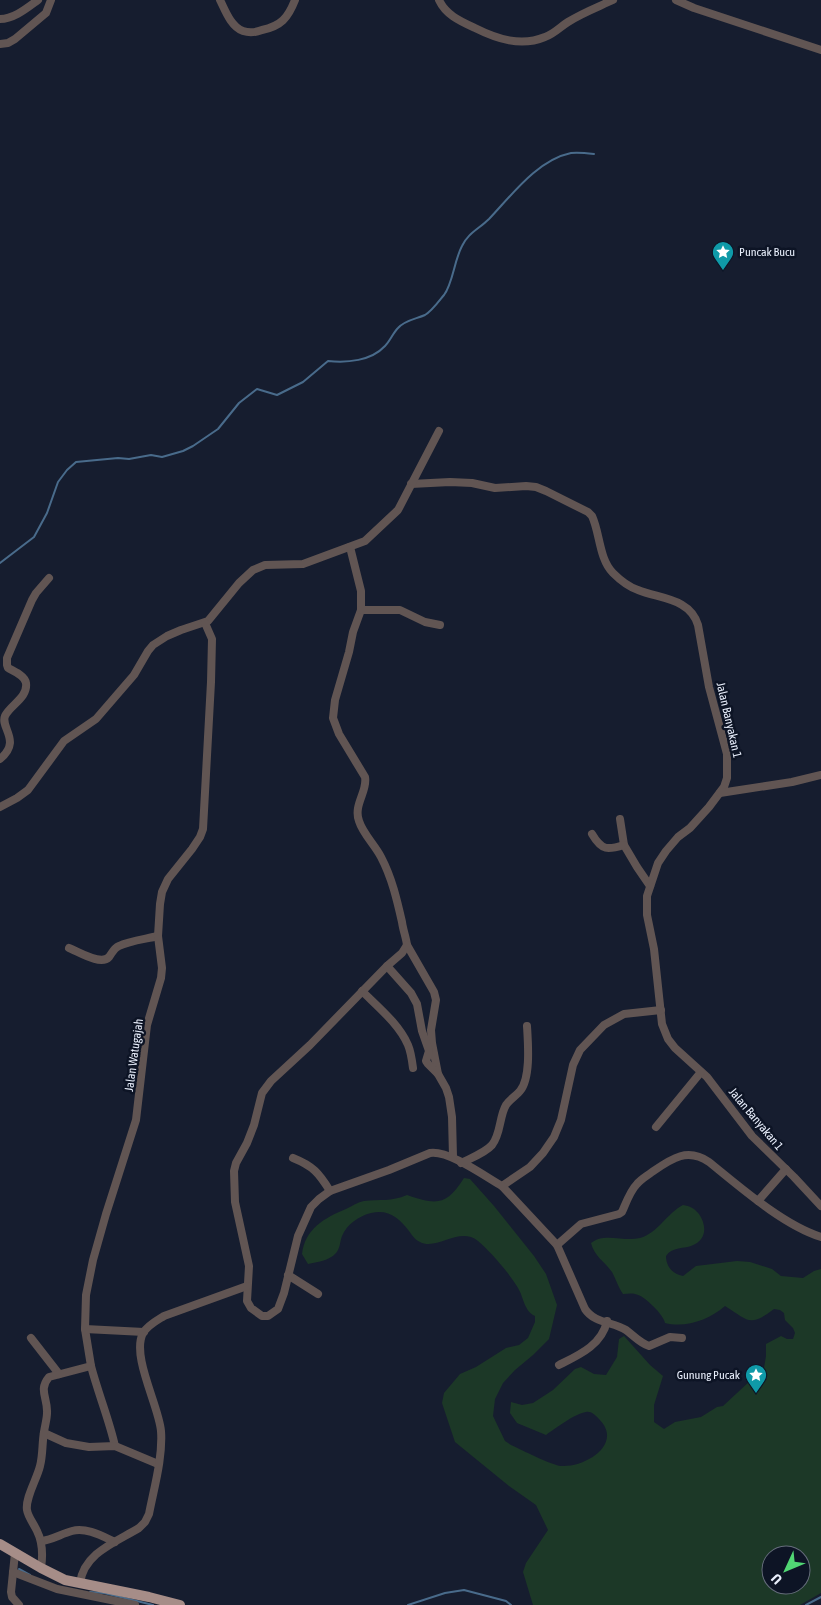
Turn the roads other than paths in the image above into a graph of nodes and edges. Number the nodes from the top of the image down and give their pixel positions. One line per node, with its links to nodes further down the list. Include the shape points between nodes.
1 (38, 0): 8 (street, via 15,15)
2 (51, 0): 9 (street, via 46,12 15,39)
3 (220, 0): 4 (street, via 236,26 242,31 256,32 275,27 285,19)
4 (295, 0)
5 (439, 0): 6 (street, via 443,9 464,23 505,41 522,42 546,37)
6 (614, 0)
7 (676, 0): 10 (street)
8 (0, 19)
9 (0, 44)
10 (821, 50)
11 (439, 431): 12 (street)
12 (411, 484): 13 (street, via 398,510 365,542); 20 (street, Jalan Banyakan 1, via 472,483 495,488 526,486 546,491 592,516 605,559 621,580 640,591 679,603 690,611 698,624 709,687 727,754 727,778)
13 (350, 547): 15 (street); 16 (street, via 303,564 258,567 239,583)
14 (49, 578): 18 (street, via 32,600 7,658 8,668 24,678 26,683 24,694 5,716 10,743)
15 (361, 610): 17 (street, via 400,610); 27 (street, via 335,700 333,718 366,777 358,818 388,871)
16 (205, 623): 21 (street, via 181,630 153,645 134,675 96,719 64,741 28,790); 26 (street, Jalan Watugajah, via 212,639 203,829 162,892)
17 (440, 625)
18 (0, 759)
19 (821, 775): 20 (street)
20 (720, 793): 25 (street, Jalan Banyakan 1, via 672,844 658,863)
21 (0, 807)
22 (620, 819): 24 (street)
23 (592, 834): 24 (street, via 601,847 608,849)
24 (624, 845): 25 (street)
25 (650, 886): 31 (street, Jalan Banyakan 1, via 647,914)
26 (158, 936): 28 (street, via 119,946 103,961); 51 (street, Jalan Watugajah, via 161,978 147,1026 136,1120 93,1260 86,1296)
27 (407, 945): 29 (street); 35 (street, via 434,992 431,1030)
28 (69, 948)
29 (387, 966): 30 (street); 35 (street, via 417,1004 429,1051 426,1061)
30 (362, 992): 33 (street, via 408,1044); 48 (street, via 262,1093 254,1125 234,1170 235,1202 249,1266)
31 (661, 1010): 34 (street, Jalan Banyakan 1, via 668,1039); 41 (street, via 624,1014 604,1025 580,1050 554,1137 530,1167)
32 (527, 1026): 39 (street, via 524,1084 507,1104 492,1144 487,1150)
33 (413, 1068)
34 (701, 1072): 36 (street); 40 (street, Jalan Banyakan 1, via 752,1136)
35 (438, 1074): 37 (street, via 449,1096)
36 (656, 1127)
37 (453, 1157): 39 (street); 42 (street, via 430,1153)
38 (293, 1158): 42 (street, via 316,1170)
39 (461, 1162): 41 (street)
40 (786, 1169): 43 (street); 44 (street, Jalan Banyakan 1)
41 (502, 1186): 46 (street)
42 (330, 1191): 47 (street, via 311,1206 298,1236)
43 (758, 1201): 45 (street); 46 (street, via 700,1156 681,1155 638,1182 622,1212 581,1224)
44 (821, 1206)
45 (821, 1237)
46 (557, 1246): 50 (street, via 588,1314)
47 (288, 1275): 48 (street, via 282,1301 278,1309 268,1316 257,1314 251,1308 247,1301); 49 (street)
48 (247, 1286): 52 (street, via 164,1316)
49 (318, 1294)
50 (607, 1321): 54 (street, via 649,1346 670,1337); 56 (street, via 603,1334 586,1352)
51 (86, 1329): 52 (street); 55 (street, Jalan Watugajah)
52 (144, 1332): 60 (street, via 141,1343 143,1364 161,1430)
53 (31, 1338): 57 (street)
54 (682, 1338)
55 (91, 1366): 57 (street); 59 (street, Jalan Watugajah)
56 (559, 1366)
57 (59, 1374): 58 (street, via 44,1382 48,1410)
58 (44, 1433): 59 (street, via 66,1443 89,1447); 61 (street, via 41,1464 27,1502 27,1510)
59 (115, 1446): 60 (street)
60 (158, 1464): 62 (street, via 145,1522)
61 (41, 1542): 62 (street, via 74,1530 92,1532); 65 (street)
62 (115, 1542): 67 (street, via 94,1555 81,1574)
63 (0, 1544): 64 (main road)
64 (15, 1553): 65 (main road); 66 (street)
65 (41, 1568): 67 (main road, via 65,1580)
66 (13, 1572): 69 (street); 70 (street, via 11,1592)
67 (80, 1583): 68 (main road)
68 (101, 1588): 69 (street); 72 (main road)
69 (102, 1602): 71 (street)
70 (19, 1605)
71 (135, 1605)
72 (180, 1605)

